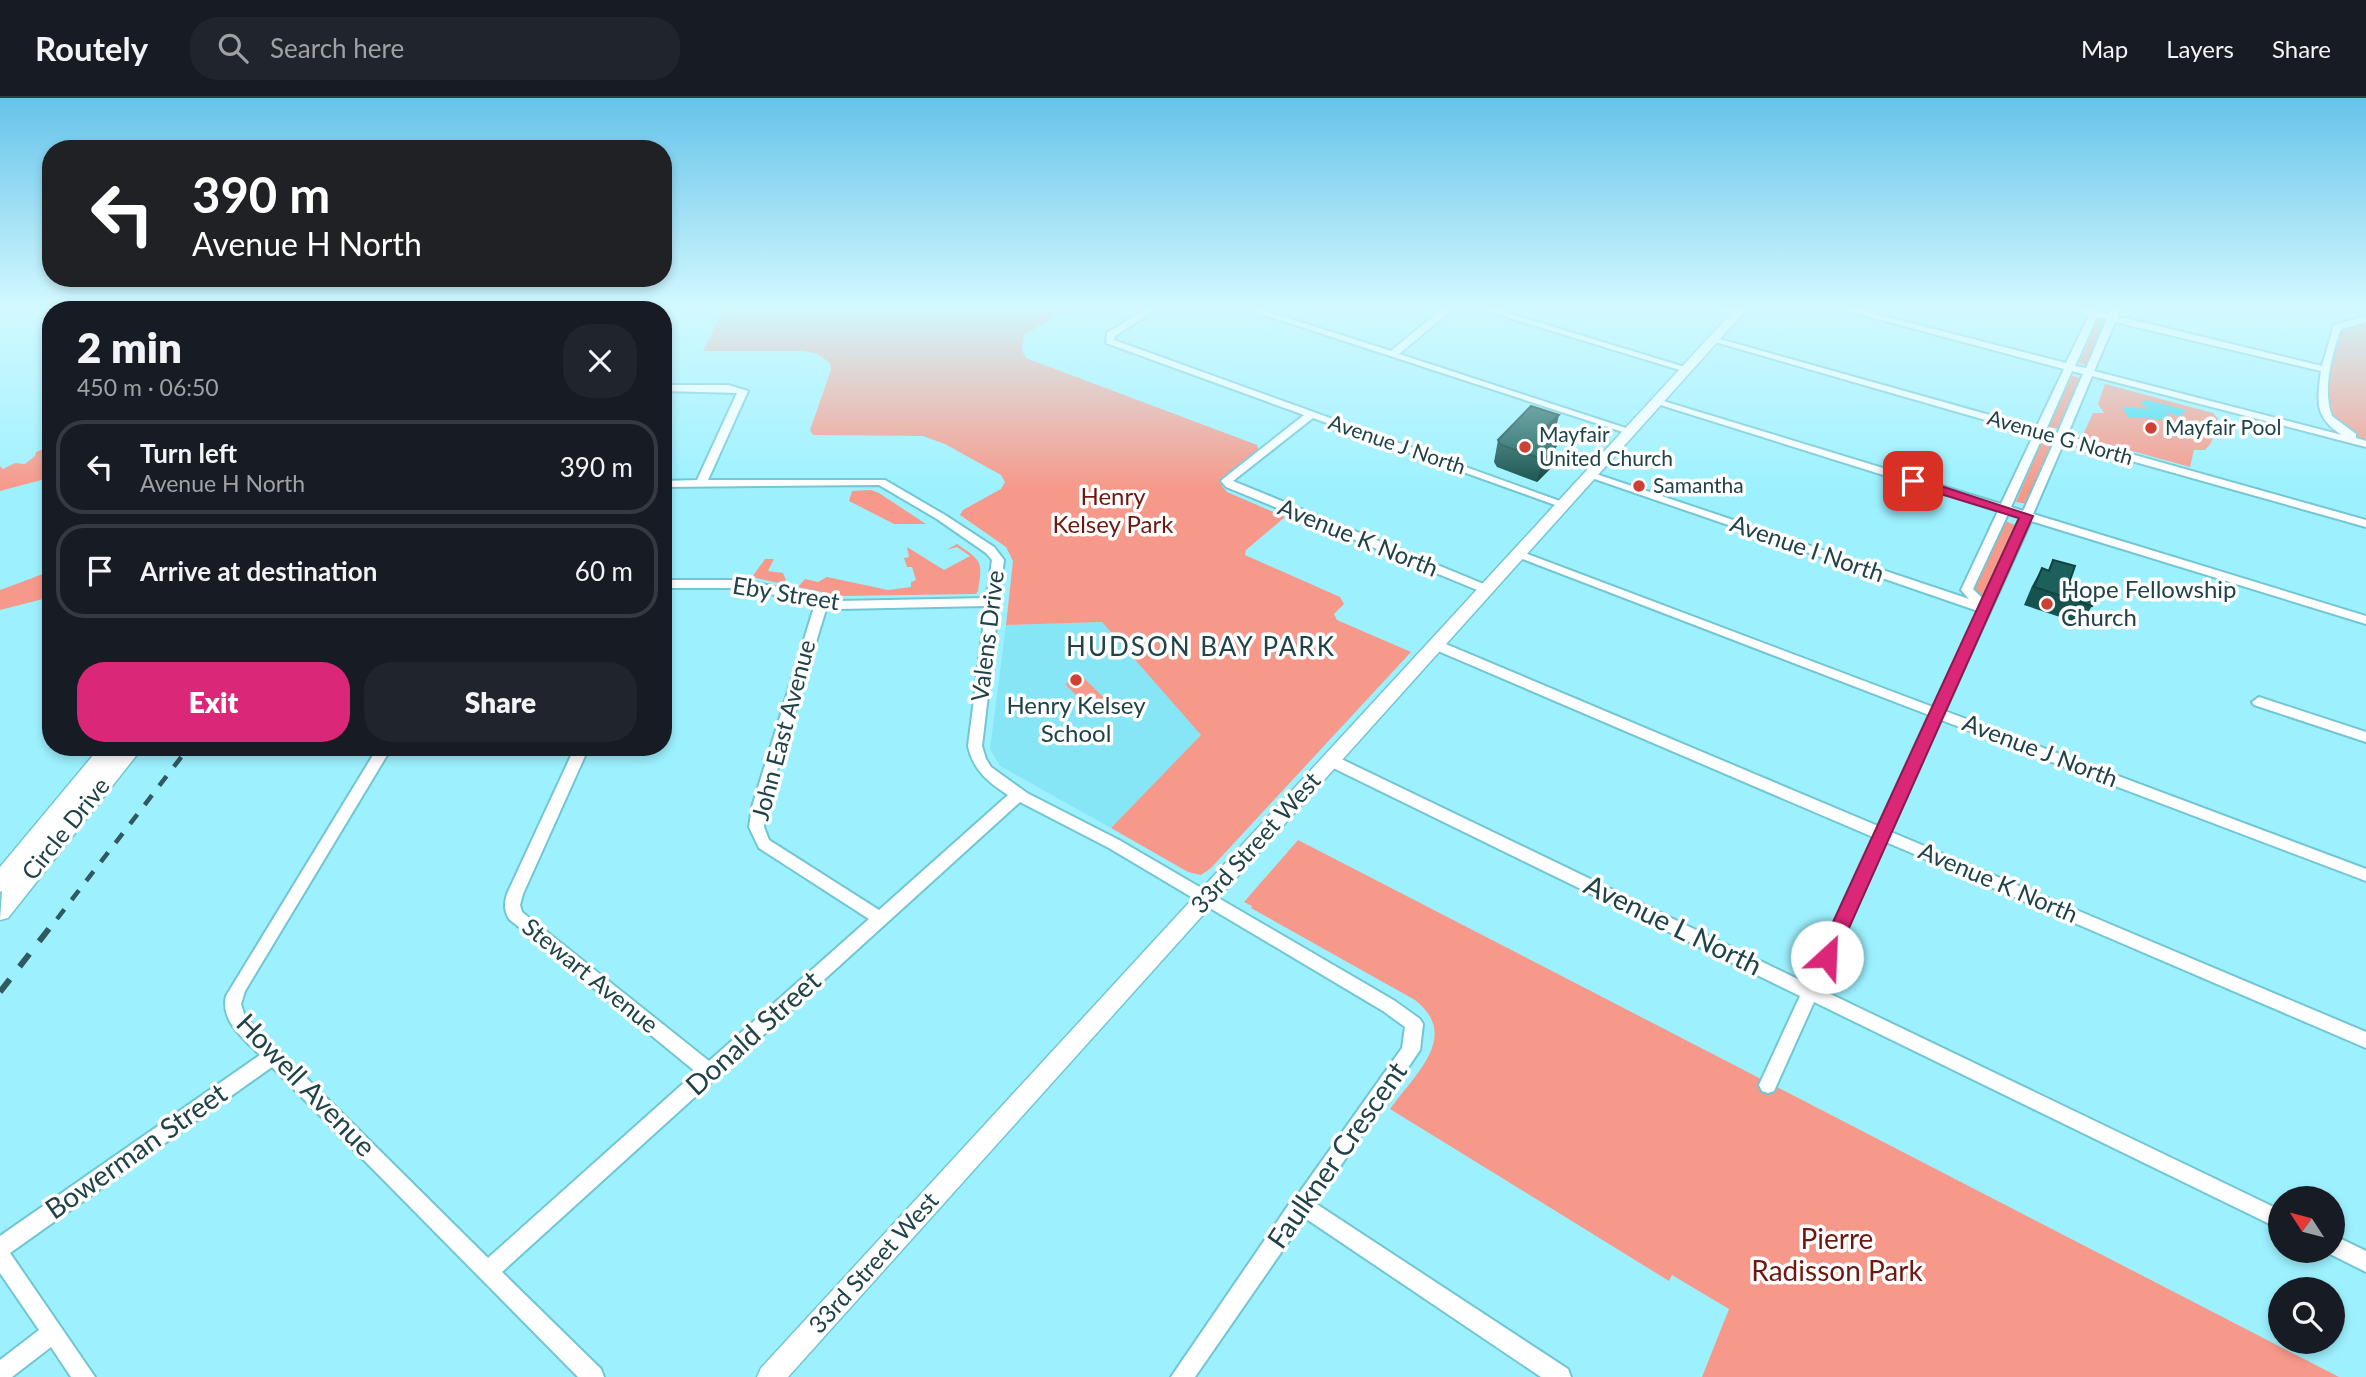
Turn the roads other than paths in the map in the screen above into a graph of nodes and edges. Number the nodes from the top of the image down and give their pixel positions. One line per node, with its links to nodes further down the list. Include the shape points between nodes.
1 (2069, 368): 14 (street)
2 (1181, 369): 12 (street, Avenue J North)
3 (1438, 369): 13 (street)
4 (1686, 369): 11 (main road, 33rd Street West)
5 (1815, 369): 14 (street, Avenue G North)
6 (2072, 369): 9 (street)
7 (2089, 369): 9 (street)
8 (2328, 369): 16 (street, via 2326,415)
9 (2088, 373): 15 (street); 16 (street)
10 (672, 388): 18 (street, via 743,391)
11 (1656, 402): 13 (main road, 33rd Street West); 21 (street)
12 (1310, 415): 20 (street, Avenue J North); 26 (street, Avenue K North, via 1235,474 1227,481 1230,485)
13 (1630, 432): 17 (main road, 33rd Street West)
14 (2040, 432): 15 (street, Avenue G North); 21 (street)
15 (2060, 438): 22 (street); 23 (street, Avenue G North)
16 (2366, 443)
17 (1588, 475): 20 (main road, 33rd Street West); 29 (street, Avenue I North)
18 (701, 483): 19 (street, Valens Drive); 28 (street, Valens Drive, via 873,481 890,485 995,554)
19 (672, 484)
20 (1562, 504): 24 (main road, 33rd Street West)
21 (2003, 509): 22 (street); 29 (street, via 1967,590)
22 (2026, 516): 29 (street); 30 (street)
23 (2366, 524)
24 (1518, 555): 26 (main road, 33rd Street West); 33 (street, Avenue J North)
25 (672, 584): 27 (street, Eby Street, via 743,584)
26 (1487, 590): 31 (main road, 33rd Street West)
27 (822, 602): 28 (street, Eby Street); 46 (street, John East Avenue, via 756,827 764,844)
28 (992, 602): 40 (street, Valens Drive, via 976,755 985,770)
29 (1985, 609): 33 (street)
30 (2366, 620)
31 (1436, 645): 39 (main road, 33rd Street West); 41 (street, Avenue K North)
32 (2259, 702): 34 (street)
33 (1937, 712): 41 (street); 42 (street, Avenue J North)
34 (2366, 737)
35 (106, 756): 43 (highway, Circle Drive)
36 (126, 756): 45 (highway, Circle Drive)
37 (380, 756): 49 (street, Howell Avenue, via 232,999 239,1023)
38 (578, 756): 50 (street, Stewart Avenue, via 515,894 515,915)
39 (1330, 760): 44 (main road, 33rd Street West); 47 (street, Avenue L North)
40 (1018, 795): 44 (street, Valens Drive); 46 (street, Donald Street)
41 (1882, 834): 47 (street); 48 (street, Avenue K North)
42 (2366, 875)
43 (0, 883)
44 (1207, 898): 52 (street, Faulkner Crescent, via 1414,1024 1410,1050); 63 (main road, 33rd Street West)
45 (0, 911)
46 (881, 919): 50 (street, Donald Street)
47 (1810, 991): 51 (street); 53 (street, Avenue L North)
48 (2366, 1040)
49 (273, 1056): 54 (street, Bowerman Street); 58 (street, Howell Avenue)
50 (709, 1072): 58 (street, Donald Street)
51 (1768, 1085)
52 (1301, 1205): 64 (street, Faulkner Crescent); 65 (street)
53 (2268, 1214)
54 (0, 1248)
55 (2345, 1251): 57 (street)
56 (0, 1256): 59 (street)
57 (2366, 1262)
58 (488, 1271): 62 (street, Howell Avenue)
59 (53, 1333): 60 (street); 61 (street)
60 (0, 1373)
61 (84, 1377)
62 (593, 1377)
63 (770, 1377)
64 (1182, 1377)
65 (1560, 1377)

